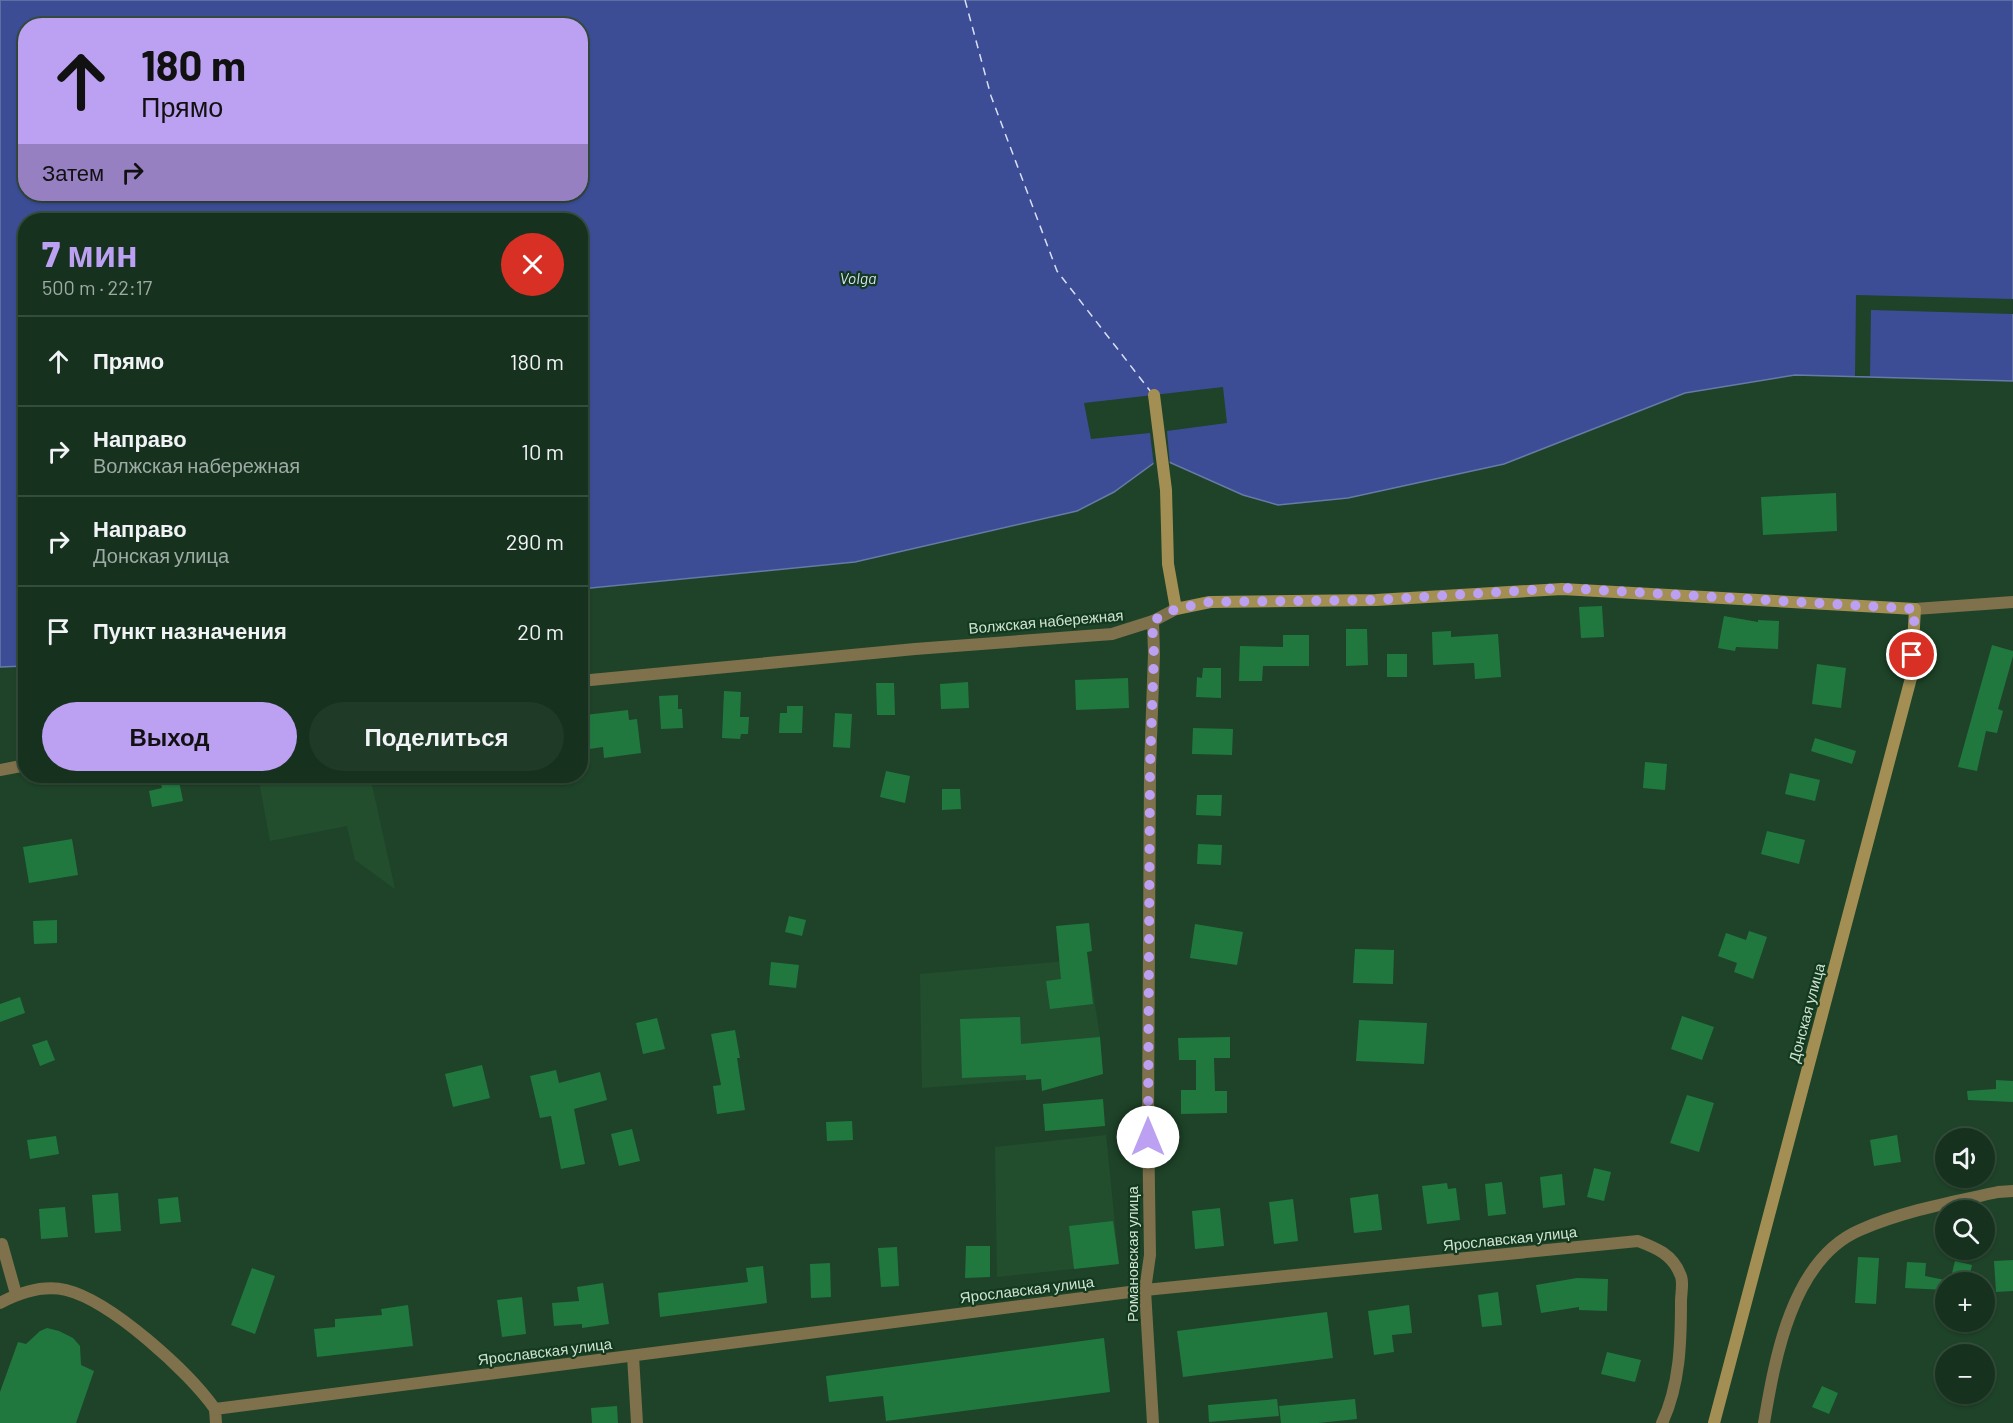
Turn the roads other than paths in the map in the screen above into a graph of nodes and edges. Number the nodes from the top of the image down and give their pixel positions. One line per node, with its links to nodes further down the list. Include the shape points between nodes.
1 (1154, 395): 3 (street, via 1166,490 1168,564)
2 (2013, 602): 4 (street, Волжская набережная)
3 (1176, 609): 4 (street, Волжская набережная, via 1210,602 1376,600 1563,588); 5 (street, Волжская набережная)
4 (1915, 609): 20 (street, Донская улица, via 1911,678)
5 (1152, 621): 6 (street, Волжская набережная, via 1112,634); 11 (street, Романовская улица, via 1150,1255)
6 (588, 680)
7 (18, 767): 8 (street)
8 (0, 770)
9 (2013, 1191): 21 (street, via 1902,1216 1859,1230 1833,1247 1806,1280 1789,1321 1774,1368)
10 (2, 1244): 12 (street)
11 (1145, 1290): 14 (street, Ярославская улица); 18 (street, Романовская улица); 19 (street, Ярославская улица, via 1638,1241 1660,1249 1682,1276 1681,1342 1675,1383)
12 (16, 1294): 13 (street); 15 (street, via 64,1289 95,1302 125,1321 174,1364 203,1392)
13 (0, 1303)
14 (633, 1356): 15 (street, Ярославская улица); 17 (street)
15 (214, 1409): 16 (street)
16 (216, 1423)
17 (638, 1423)
18 (1153, 1423)
19 (1662, 1423)
20 (1714, 1423)
21 (1764, 1423)

